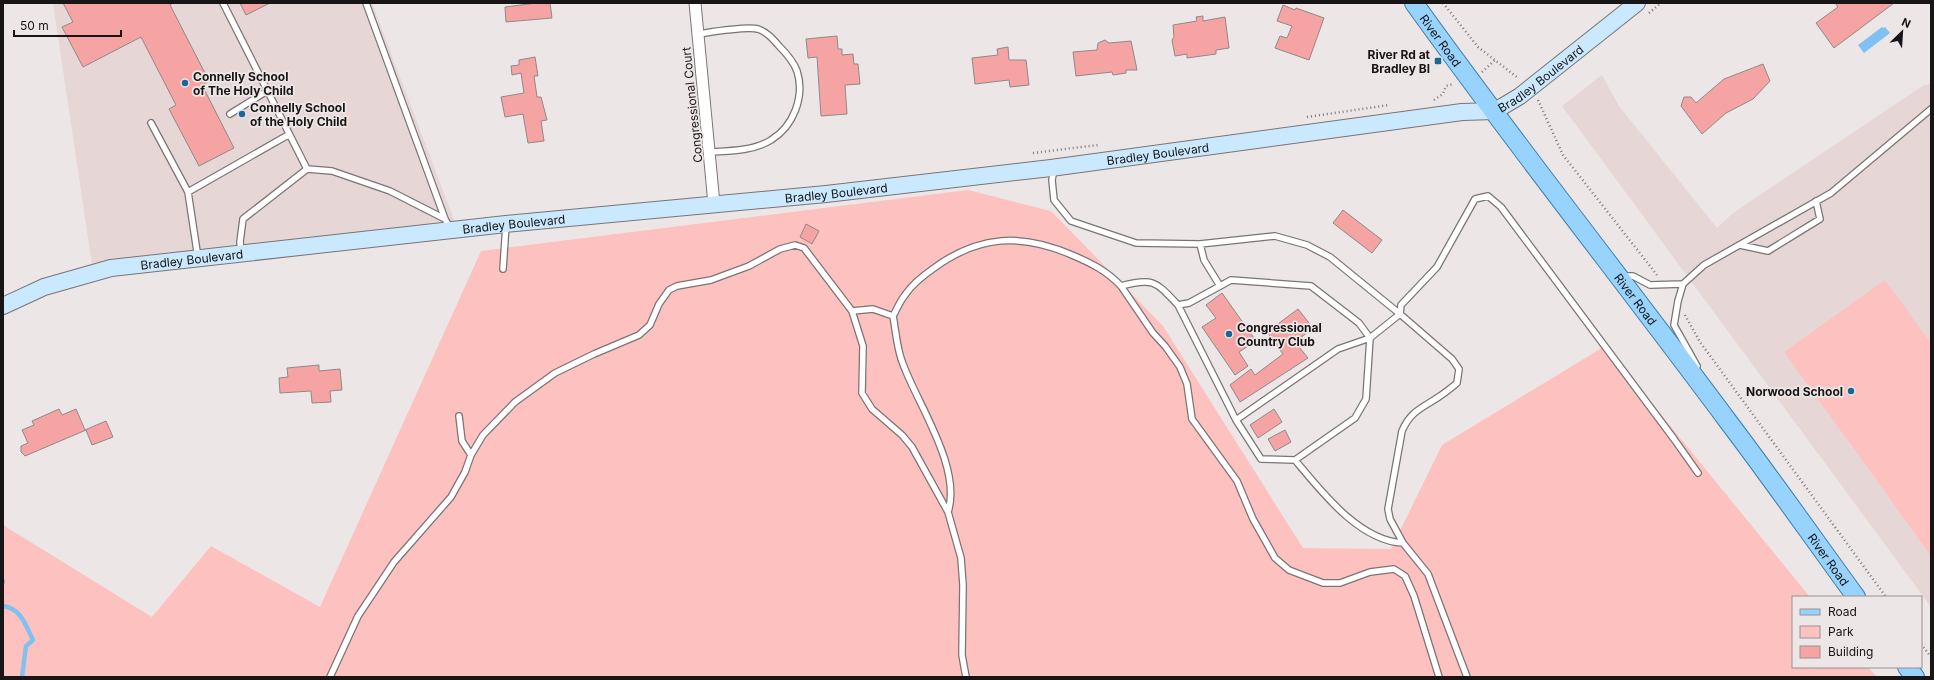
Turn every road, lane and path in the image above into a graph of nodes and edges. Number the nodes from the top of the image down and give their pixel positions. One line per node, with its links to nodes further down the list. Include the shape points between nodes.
1 (222, 3): 9 (lane)
2 (366, 3): 27 (lane)
3 (695, 3): 6 (street, Congressional Court)
4 (1414, 3): 8 (main road, River Road)
5 (1638, 3): 13 (main road, Bradley Boulevard, via 1520,96)
6 (698, 34): 19 (street, Congressional Court); 19 (lane, via 758,29 770,36 797,70 799,92 795,114 784,129 772,140 756,147)
7 (1495, 60): 8 (path, via 1480,74)
8 (1468, 78): 10 (path, via 1446,86 1443,94 1435,100); 13 (main road, River Road)
9 (267, 92): 14 (lane); 17 (lane)
10 (1427, 101)
11 (1396, 104): 15 (path)
12 (1931, 109): 24 (lane, via 1831,193)
13 (1495, 111): 21 (main road, Bradley Boulevard, via 1462,112); 33 (main road, River Road)
14 (230, 114)
15 (1304, 117)
16 (151, 123): 23 (lane)
17 (288, 135): 22 (lane); 23 (lane)
18 (1104, 144): 20 (path)
19 (709, 152): 25 (street, Congressional Court)
20 (1027, 154)
21 (1055, 167): 25 (main road, Bradley Boulevard, via 826,194); 28 (lane, via 1052,180 1054,200 1071,221 1136,243)
22 (307, 169): 27 (lane, via 332,171 390,191); 30 (lane, via 243,219)
23 (188, 192): 31 (lane)
24 (1816, 201): 29 (lane); 29 (lane, via 1820,219 1768,251)
25 (714, 204): 26 (main road, Bradley Boulevard)
26 (506, 224): 27 (main road, Bradley Boulevard); 32 (lane)
27 (449, 225): 30 (main road, Bradley Boulevard)
28 (1200, 244): 36 (lane, via 1204,260); 40 (lane, via 1275,236 1307,246 1330,257)
29 (1740, 245): 34 (lane, via 1704,265)
30 (241, 254): 31 (main road, Bradley Boulevard)
31 (198, 258): 38 (main road, Bradley Boulevard, via 111,268 44,287)
32 (503, 269)
33 (1617, 276): 34 (lane, via 1633,276 1650,284); 44 (main road, River Road)
34 (1683, 284): 44 (lane, via 1674,325)
35 (1121, 286): 37 (lane, via 1149,281 1160,286); 41 (lane, via 1109,274 1093,264 1056,248 1026,241 994,241 965,248 924,275 906,294); 57 (lane, via 1180,367 1187,384 1192,419 1236,481 1253,519 1275,558 1289,570 1323,583 1340,583 1370,572 1394,569 1405,576 1414,596)
36 (1220, 286): 37 (lane, via 1189,303); 42 (lane, via 1232,280 1311,286 1359,323)
37 (1178, 305): 45 (lane)
38 (3, 306)
39 (852, 310): 41 (lane, via 873,309); 46 (lane, via 804,248 795,245 780,249 749,266 711,280 677,286 669,290 659,304 650,325 638,335 556,373 515,402 483,435); 49 (lane, via 863,346 862,393 872,409 898,430 912,447)
40 (1400, 314): 42 (lane); 48 (lane, via 1401,305 1437,267 1475,199 1488,196 1501,207); 50 (lane, via 1452,359 1459,369 1458,383 1407,418 1402,430 1388,509)
41 (893, 316): 49 (lane, via 902,363 942,452 950,478 951,503)
42 (1370, 338): 45 (lane, via 1338,349); 47 (lane, via 1366,399 1359,412 1355,418)
43 (459, 416): 46 (lane, via 462,441)
44 (1726, 419): 51 (main road, River Road)
45 (1236, 420): 47 (lane, via 1260,459)
46 (471, 454): 55 (lane, via 465,472 451,497 394,562 358,616)
47 (1295, 460): 50 (lane, via 1361,529 1393,543)
48 (1698, 473)
49 (948, 512): 56 (lane, via 961,558 962,655)
50 (1402, 543): 58 (lane, via 1428,574)
51 (1855, 596)
52 (1922, 645): 53 (path)
53 (1931, 657)
54 (1908, 668): 59 (main road)
55 (330, 677)
56 (966, 677)
57 (1439, 677)
58 (1467, 677)
59 (1915, 677)

